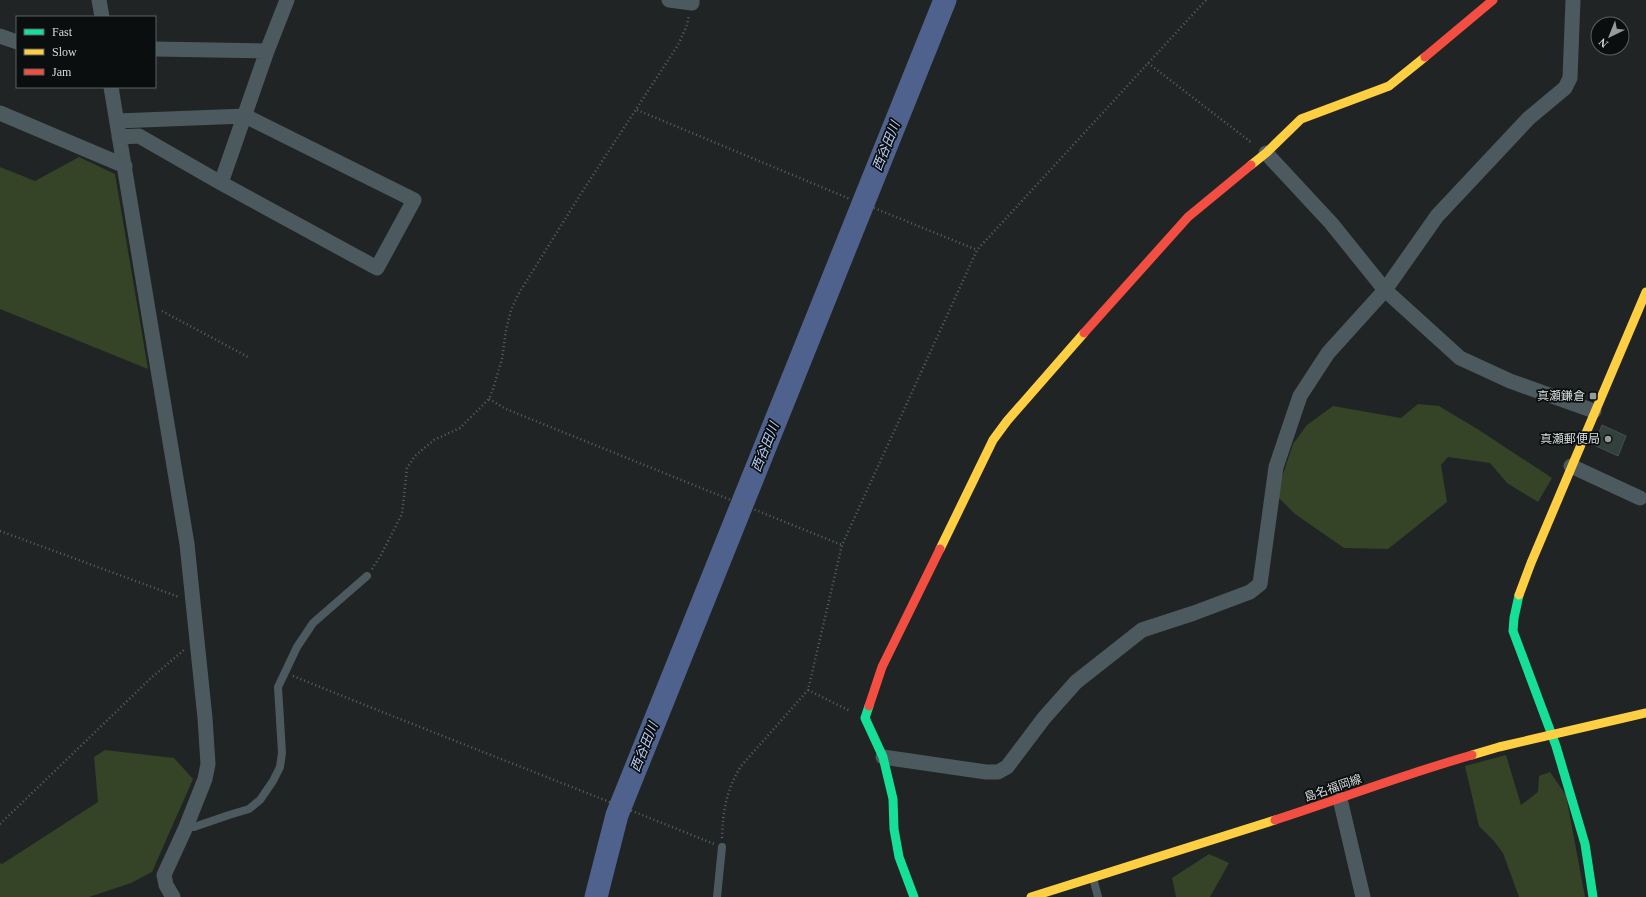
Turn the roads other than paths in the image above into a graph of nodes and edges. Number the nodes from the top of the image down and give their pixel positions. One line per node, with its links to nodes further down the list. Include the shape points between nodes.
1 (99, 0): 7 (street)
2 (287, 0): 11 (street)
3 (669, 0): 6 (street)
4 (1493, 0): 17 (street, via 1389,86 1301,119)
5 (1573, 0): 20 (street, via 1570,78 1565,88 1529,118 1437,216)
6 (692, 2)
7 (102, 16)
8 (0, 36): 9 (street)
9 (16, 42)
10 (156, 49): 11 (street)
11 (267, 51): 14 (street)
12 (111, 88): 15 (street)
13 (0, 113): 18 (street)
14 (245, 116): 15 (street); 19 (street); 19 (street, via 414,200 378,268)
15 (117, 122): 16 (street)
16 (120, 137): 18 (street); 19 (street, via 140,136)
17 (1266, 153): 20 (street, via 1331,223); 28 (street, via 1188,217 1168,238 993,440 882,667 865,718)
18 (125, 166): 30 (street, via 187,544 205,718 208,764 205,779)
19 (221, 183)
20 (1385, 290): 22 (street, via 1460,358 1510,381); 28 (street, via 1328,353 1300,396 1276,467 1260,584 1250,592 1142,630 1076,682 1044,718 1007,767 998,772)
21 (1646, 292): 22 (street)
22 (1594, 411): 23 (street)
23 (1571, 466): 24 (street); 27 (street, via 1518,598 1513,619 1513,631)
24 (1640, 498)
25 (367, 576): 30 (lane, via 313,622 296,647 278,687 282,753 280,767 260,800 249,810 194,827)
26 (1646, 713): 27 (street, 島名福岡線)
27 (1551, 735): 29 (street, 島名福岡線, via 1436,765); 39 (street, via 1585,844)
28 (883, 757): 35 (street, via 893,799 894,829 899,857)
29 (1340, 799): 32 (street, 島名福岡線); 38 (street)
30 (186, 827): 33 (street, via 164,875)
31 (722, 847): 34 (lane)
32 (1093, 878): 36 (street, 島名福岡線); 37 (lane)
33 (173, 897)
34 (717, 897)
35 (914, 897)
36 (1031, 897)
37 (1098, 897)
38 (1363, 897)
39 (1593, 897)

